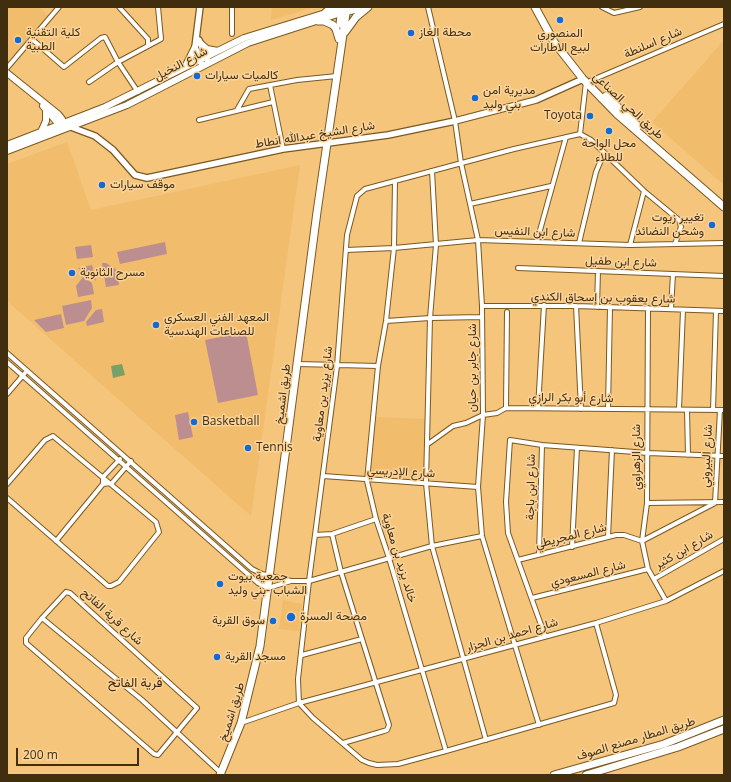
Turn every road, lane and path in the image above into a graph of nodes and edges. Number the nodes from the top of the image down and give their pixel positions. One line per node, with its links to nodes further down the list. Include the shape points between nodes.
1 (59, 7): 20 (street)
2 (120, 7): 22 (street, via 148,40)
3 (158, 7): 22 (street, via 161,39)
4 (200, 7): 21 (main road)
5 (232, 7): 18 (street)
6 (333, 7): 15 (highway)
7 (368, 7): 14 (main road, شارع النخيل); 19 (highway, via 356,16)
8 (428, 7): 41 (street, شارع جابر بن حيان)
9 (535, 7): 30 (highway, طريق الحي الصناعي, via 554,42)
10 (539, 7): 30 (highway, طريق الحي الصناعي, via 556,39)
11 (602, 7): 13 (street, via 614,14)
12 (640, 7): 13 (street)
13 (631, 8)
14 (344, 9): 15 (main road, شارع النخيل); 16 (main road, شارع النخيل); 19 (highway, طريق اشميخ)
15 (326, 12): 23 (main road, شارع النخيل, via 256,33)
16 (318, 21): 19 (highway, via 333,25); 24 (main road, شارع النخيل, via 248,43)
17 (724, 24): 30 (street, شارع اسلنطة)
18 (232, 34)
19 (341, 37): 29 (highway, طريق اشميخ)
20 (33, 40): 25 (street, via 64,67 105,37); 26 (street)
21 (197, 44): 23 (main road, via 207,49); 24 (main road); 27 (main road)
22 (148, 46): 25 (street)
23 (218, 50): 24 (main road, شارع النخيل)
24 (204, 61): 27 (main road, شارع النخيل); 43 (main road, شارع النخيل, via 127,105)
25 (118, 62): 31 (street); 33 (street)
26 (7, 68)
27 (185, 68): 33 (main road, شارع النخيل)
28 (7, 74): 34 (main road, شارع الشيخ عبدالله انطاط)
29 (337, 76): 32 (street); 47 (highway, طريق اشميخ)
30 (586, 81): 41 (main road, شارع الشيخ عبدالله انطاط, via 536,100); 45 (street); 57 (highway, طريق الحي الصناعي); 59 (highway, طريق الحي الصناعي, via 617,114)
31 (89, 82)
32 (270, 85): 35 (street); 37 (street, via 248,90)
33 (138, 92): 39 (main road, شارع النخيل)
34 (37, 98): 36 (main road, شارع الشيخ عبدالله انطاط); 38 (main road, شارع الشيخ عبدالله انطاط)
35 (273, 102): 37 (street); 49 (street)
36 (46, 108): 42 (main road, شارع الشيخ عبدالله انطاط); 44 (main road, via 46,121)
37 (237, 110): 40 (street)
38 (58, 114): 39 (main road, via 68,118); 42 (main road)
39 (79, 118): 42 (main road, شارع النخيل)
40 (199, 120)
41 (455, 121): 47 (main road, شارع الشيخ عبدالله انطاط, via 394,134); 52 (street, شارع جابر بن حيان)
42 (62, 127): 43 (main road, شارع الشيخ عبدالله انطاط); 44 (main road, شارع النخيل); 50 (main road, شارع النخيل)
43 (71, 127): 49 (main road, شارع الشيخ عبدالله انطاط, via 95,136 112,150 132,173 144,178)
44 (41, 132): 48 (main road, شارع النخيل)
45 (580, 134): 46 (street, شارع يزيد بن معاوية); 51 (street, via 592,140)
46 (566, 137): 52 (street, شارع يزيد بن معاوية); 55 (street)
47 (327, 142): 49 (main road, شارع الشيخ عبدالله انطاط); 89 (highway, طريق اشميخ)
48 (7, 145)
49 (283, 149)
50 (7, 151)
51 (604, 153): 56 (street); 62 (street, via 596,172)
52 (461, 163): 53 (street, شارع يزيد بن معاوية); 58 (street, شارع جابر بن حيان)
53 (432, 171): 54 (street, شارع يزيد بن معاوية); 65 (street)
54 (395, 181): 67 (street, خالد يزيد بن معاوية); 68 (street, شارع يزيد بن معاوية, via 365,190 357,196 347,235)
55 (551, 186): 58 (street); 61 (street)
56 (644, 191): 64 (street, via 679,220 681,226); 66 (street)
57 (724, 201)
58 (470, 204): 60 (street, شارع جابر بن حيان)
59 (724, 207)
60 (478, 240): 61 (street, شارع ابن النفيس); 65 (street, شارع ابن النفيس); 73 (street, شارع جابر بن حيان)
61 (537, 241): 62 (street, شارع ابن النفيس)
62 (579, 243): 66 (street, شارع ابن النفيس)
63 (724, 243): 64 (street, شارع ابن النفيس)
64 (675, 244): 66 (street, شارع ابن النفيس)
65 (436, 245): 67 (street, شارع ابن النفيس); 85 (street)
66 (630, 245)
67 (394, 248): 68 (street, شارع ابن النفيس); 86 (street, خالد يزيد بن معاوية)
68 (346, 250): 90 (street, شارع يزيد بن معاوية)
69 (518, 268): 70 (street, شارع ابن طفيل)
70 (598, 271): 71 (street, شارع ابن طفيل); 76 (street)
71 (673, 274): 72 (street, شارع ابن طفيل); 79 (street)
72 (724, 276)
73 (482, 306): 74 (street, شارع يعقوب بن إسحاق الكندي); 84 (street, شارع جابر بن حيان)
74 (544, 306): 75 (street, شارع يعقوب بن إسحاق الكندي); 96 (street)
75 (576, 306): 76 (street, شارع يعقوب بن إسحاق الكندي); 97 (street)
76 (596, 307): 77 (street, شارع يعقوب بن إسحاق الكندي)
77 (610, 307): 78 (street, شارع يعقوب بن إسحاق الكندي); 98 (street)
78 (648, 308): 79 (street, شارع يعقوب بن إسحاق الكندي); 99 (street, شارع الزهراوي)
79 (671, 309): 80 (street, شارع يعقوب بن إسحاق الكندي)
80 (683, 310): 81 (street, شارع يعقوب بن إسحاق الكندي); 100 (street)
81 (716, 311): 82 (street, شارع يعقوب بن إسحاق الكندي); 102 (street)
82 (724, 311)
83 (507, 312): 95 (street)
84 (482, 317): 85 (street); 104 (street, شارع جابر بن حيان)
85 (430, 318): 86 (street); 105 (street)
86 (386, 321): 91 (street, خالد يزيد بن معاوية)
87 (7, 353): 92 (street)
88 (7, 362): 93 (street)
89 (298, 364): 90 (street); 145 (highway, طريق اشميخ)
90 (337, 366): 91 (street); 117 (street, شارع يزيد بن معاوية)
91 (378, 366): 119 (street, خالد يزيد بن معاوية)
92 (28, 371): 93 (street); 110 (street)
93 (24, 375): 94 (street); 114 (street)
94 (7, 394)
95 (506, 408): 96 (street, شارع أبو بكر الرازي); 104 (street, شارع أبو بكر الرازي, via 497,413)
96 (538, 408): 97 (street, شارع أبو بكر الرازي)
97 (581, 409): 98 (street, شارع أبو بكر الرازي)
98 (608, 409): 99 (street, شارع أبو بكر الرازي)
99 (647, 409): 100 (street, شارع أبو بكر الرازي); 109 (street, شارع الزهراوي)
100 (678, 410): 101 (street, شارع أبو بكر الرازي)
101 (687, 410): 102 (street, شارع أبو بكر الرازي); 111 (street)
102 (713, 410): 103 (street, شارع أبو بكر الرازي)
103 (722, 410): 112 (street, شارع البيروني)
104 (483, 415): 105 (street, شارع أبو بكر الرازي, via 453,426); 124 (street, شارع جابر بن حيان)
105 (428, 444): 121 (street)
106 (542, 445): 107 (street); 139 (street, شارع ابن باجة); 141 (street, via 510,440 506,502 508,533)
107 (577, 448): 108 (street); 138 (street)
108 (612, 450): 109 (street); 133 (street)
109 (648, 453): 111 (street); 127 (street, شارع الزهراوي)
110 (124, 455): 114 (street); 115 (street)
111 (688, 455): 112 (street)
112 (717, 456): 113 (street); 128 (street, شارع البيروني)
113 (724, 456)
114 (119, 460): 116 (street); 118 (street)
115 (131, 461): 116 (street); 145 (street, via 252,569)
116 (126, 467): 120 (street); 149 (street, via 258,583)
117 (323, 476): 119 (street, شارع الإدريسي); 131 (street, شارع يزيد بن معاوية)
118 (103, 477): 120 (street); 122 (street, via 53,436 45,440); 123 (street)
119 (367, 481): 121 (street, شارع الإدريسي); 129 (street, خالد يزيد بن معاوية)
120 (112, 483): 123 (street); 135 (street, via 160,528 158,535 119,582 108,586)
121 (426, 483): 124 (street, شارع الإدريسي); 137 (street)
122 (7, 484)
123 (103, 484): 135 (street)
124 (478, 487): 132 (street, شارع جابر بن حيان)
125 (7, 498): 135 (street)
126 (724, 502): 128 (street)
127 (647, 503): 128 (street); 136 (street, شارع الزهراوي)
128 (715, 503): 136 (street)
129 (376, 519): 130 (street); 140 (street, خالد يزيد بن معاوية)
130 (332, 534): 131 (street); 144 (street)
131 (315, 535): 148 (street, شارع يزيد بن معاوية)
132 (482, 536): 137 (street); 156 (street, شارع جابر بن حيان)
133 (608, 537): 136 (street, شارع المجريطي, via 624,535); 138 (street, شارع المجريطي)
134 (724, 539): 146 (street, شارع ابن كثير)
135 (56, 541)
136 (642, 541): 142 (street, شارع الزهراوي)
137 (432, 546): 140 (street); 158 (street)
138 (572, 546): 139 (street, شارع المجريطي)
139 (539, 554): 141 (street, شارع المجريطي)
140 (389, 558): 144 (street); 159 (street, خالد يزيد بن معاوية)
141 (518, 560): 150 (street)
142 (648, 569): 146 (street, شارع الزهراوي); 150 (street, شارع المسعودي)
143 (724, 571): 151 (street, شارع احمد بن الجزار)
144 (341, 572): 148 (street); 155 (street)
145 (270, 576): 147 (street); 149 (highway, طريق اشميخ)
146 (654, 579): 151 (street, شارع الزهراوي)
147 (291, 581): 148 (street); 149 (street)
148 (308, 581): 157 (street, شارع يزيد بن معاوية)
149 (268, 588): 163 (highway, طريق اشميخ, via 260,646)
150 (532, 598): 154 (street)
151 (666, 601): 153 (street, شارع احمد بن الجزار)
152 (42, 618): 166 (street); 166 (street, شارع قرية الفاتح, via 26,638 26,643 154,754 158,755); 166 (street, شارع قرية الفاتح, via 63,594 70,593 197,708)
153 (596, 623): 154 (street, شارع احمد بن الجزار); 164 (street, via 616,701 610,705)
154 (545, 636): 156 (street, شارع احمد بن الجزار)
155 (362, 639): 157 (street); 160 (street)
156 (515, 644): 158 (street, شارع احمد بن الجزار); 164 (street, شارع جابر بن حيان)
157 (302, 655): 161 (street, شارع يزيد بن معاوية, via 297,688)
158 (464, 659): 159 (street, شارع احمد بن الجزار); 167 (street)
159 (422, 670): 160 (street, شارع احمد بن الجزار); 169 (street, خالد يزيد بن معاوية)
160 (377, 682): 161 (street, شارع احمد بن الجزار); 168 (street, via 388,728)
161 (299, 703): 163 (street, شارع احمد بن الجزار); 168 (street, via 312,718)
162 (724, 720): 171 (highway, طريق المطار مصنع الصوف, via 664,744)
163 (241, 723): 170 (highway, طريق اشميخ)
164 (539, 725): 167 (street)
165 (724, 729): 172 (highway, طريق المطار مصنع الصوف, via 678,747)
166 (176, 731): 170 (street)
167 (486, 740): 169 (street)
168 (344, 744): 169 (street, via 362,760 377,764 398,764)
169 (446, 751)
170 (221, 774)
171 (554, 775)
172 (586, 775)

